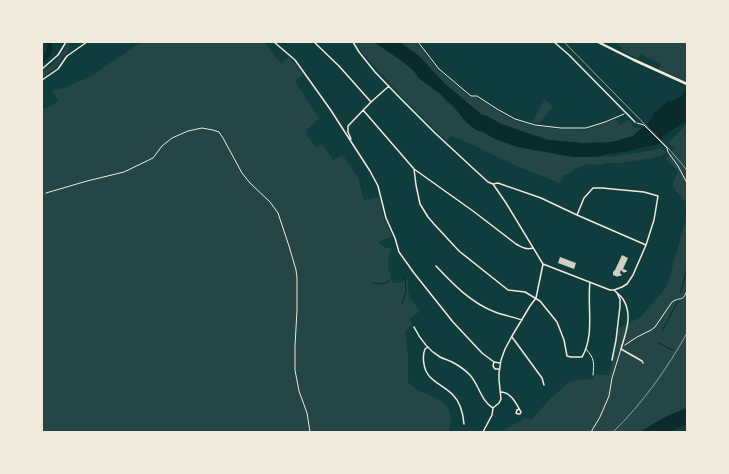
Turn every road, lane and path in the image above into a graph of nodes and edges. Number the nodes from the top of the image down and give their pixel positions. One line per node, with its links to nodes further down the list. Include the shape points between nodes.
1 (66, 42): 9 (street, via 58,55)
2 (87, 42): 10 (street, via 66,56 58,69)
3 (274, 42): 17 (street, via 294,60)
4 (314, 42): 13 (street)
5 (353, 42): 12 (street)
6 (418, 42): 15 (path, via 439,69 471,96 476,96 515,119 535,125 586,128)
7 (554, 42): 15 (street)
8 (598, 42): 11 (main road)
9 (42, 69)
10 (42, 80)
11 (687, 84)
12 (389, 86): 13 (street); 20 (street, via 435,133)
13 (371, 102): 14 (street)
14 (363, 110): 17 (street, via 348,126); 18 (street)
15 (626, 113): 16 (street)
16 (635, 122): 19 (path, via 644,125 667,148)
17 (351, 141): 38 (street, via 378,186 386,218 399,252 449,318)
18 (414, 169): 24 (street, via 516,244 523,248); 30 (street, via 420,204 441,233 468,259 508,290 525,292)
19 (687, 183)
20 (492, 184): 22 (street, via 498,183 541,198); 24 (street)
21 (46, 193): 48 (path, via 124,172 153,158 172,138 188,131 202,128 218,132 242,173 278,213 289,246 297,278 295,370)
22 (577, 215): 23 (street); 23 (street, via 584,198 593,188 644,192 658,196)
23 (646, 245): 28 (street, via 627,284)
24 (533, 248): 25 (street)
25 (543, 264): 27 (street); 30 (street)
26 (436, 266): 31 (street, via 473,300 493,311)
27 (590, 282): 28 (street); 35 (street)
28 (614, 290): 36 (street, via 623,298 629,316); 37 (street, via 620,299 620,306)
29 (687, 290): 36 (path, via 683,298 672,302 655,328)
30 (536, 298): 31 (street); 35 (street, via 557,322 567,356 582,357)
31 (522, 320): 33 (street)
32 (414, 327): 34 (street, via 419,338)
33 (512, 336): 39 (street); 43 (street, via 542,378)
34 (428, 347): 45 (street, via 470,376 486,403); 47 (street, via 423,358 425,371 460,404)
35 (586, 348): 42 (lane, via 593,356)
36 (621, 348): 40 (street); 50 (lane, via 608,396)
37 (612, 360)
38 (494, 362): 39 (street); 41 (street, via 493,368)
39 (500, 363): 41 (street)
40 (643, 363)
41 (498, 369): 44 (street)
42 (593, 375)
43 (544, 385)
44 (501, 392): 45 (street, via 500,403); 46 (street, via 505,392)
45 (493, 408): 49 (street)
46 (519, 409)
47 (464, 424)
48 (310, 432)
49 (483, 432)
50 (591, 432)

